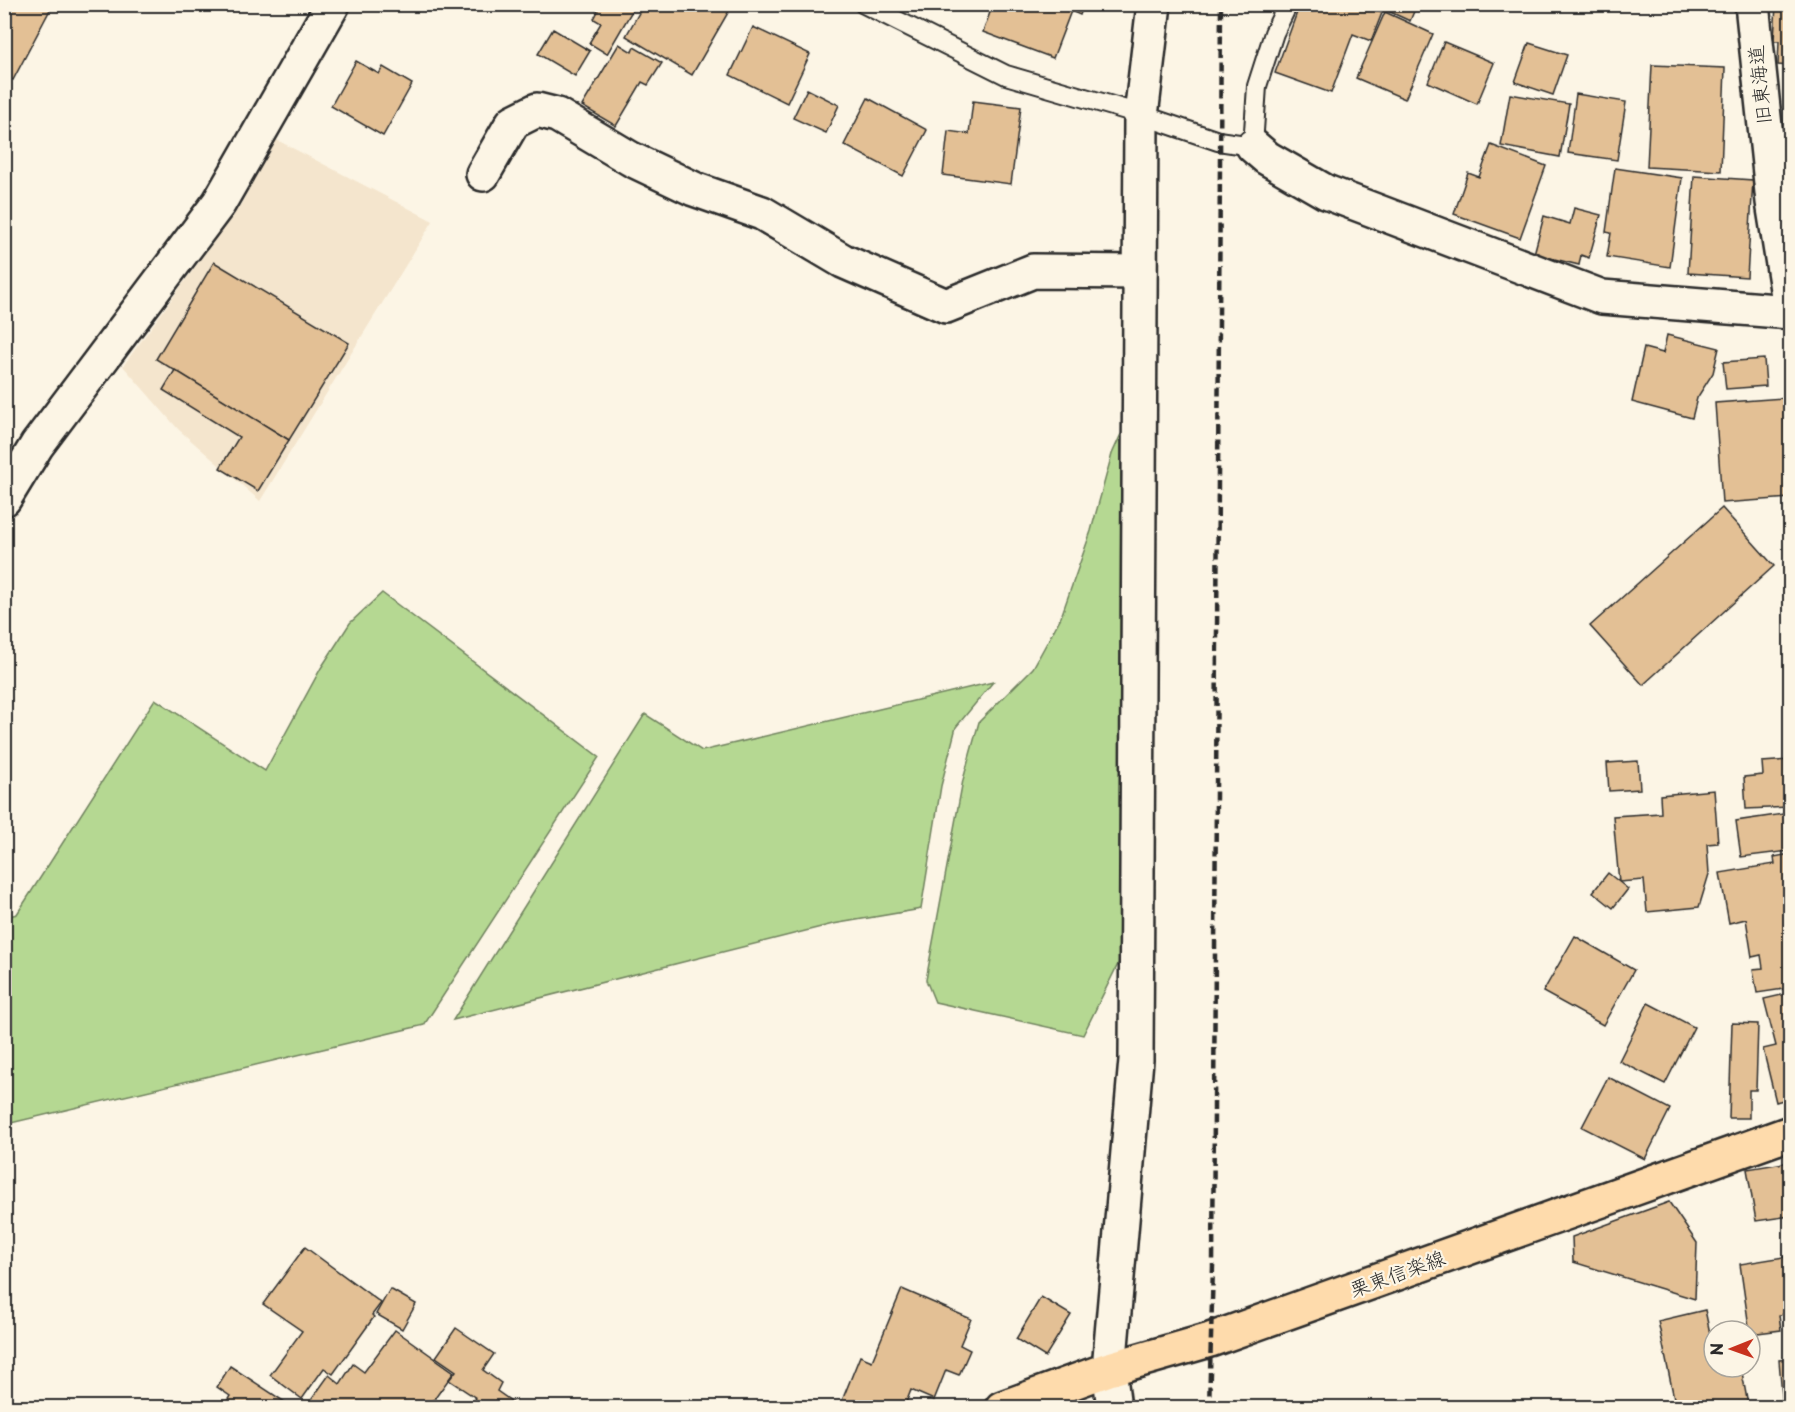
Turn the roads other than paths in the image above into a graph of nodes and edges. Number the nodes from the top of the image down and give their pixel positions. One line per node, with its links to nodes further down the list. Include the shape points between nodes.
1 (333, 4): 11 (street, via 219,203 38,445)
2 (864, 4): 6 (lane, via 1006,75)
3 (1154, 4): 6 (street)
4 (1288, 4): 7 (lane, via 1257,86)
5 (1752, 4): 10 (street, 旧東海道, via 1772,191)
6 (1141, 116): 7 (lane, via 1218,141); 9 (street)
7 (1253, 146): 10 (street, via 1326,192 1602,297)
8 (483, 174): 9 (street, via 513,122 537,110 557,115 631,159 694,189 762,213 843,261 946,306 1032,272)
9 (1140, 272): 13 (street, via 1137,1060)
10 (1791, 310)
11 (4, 499)
12 (1791, 1133): 13 (main road, 栗東信楽線, via 1210,1340)
13 (1108, 1369): 14 (main road, 栗東信楽線); 15 (street)
14 (1002, 1407)
15 (1114, 1407)

